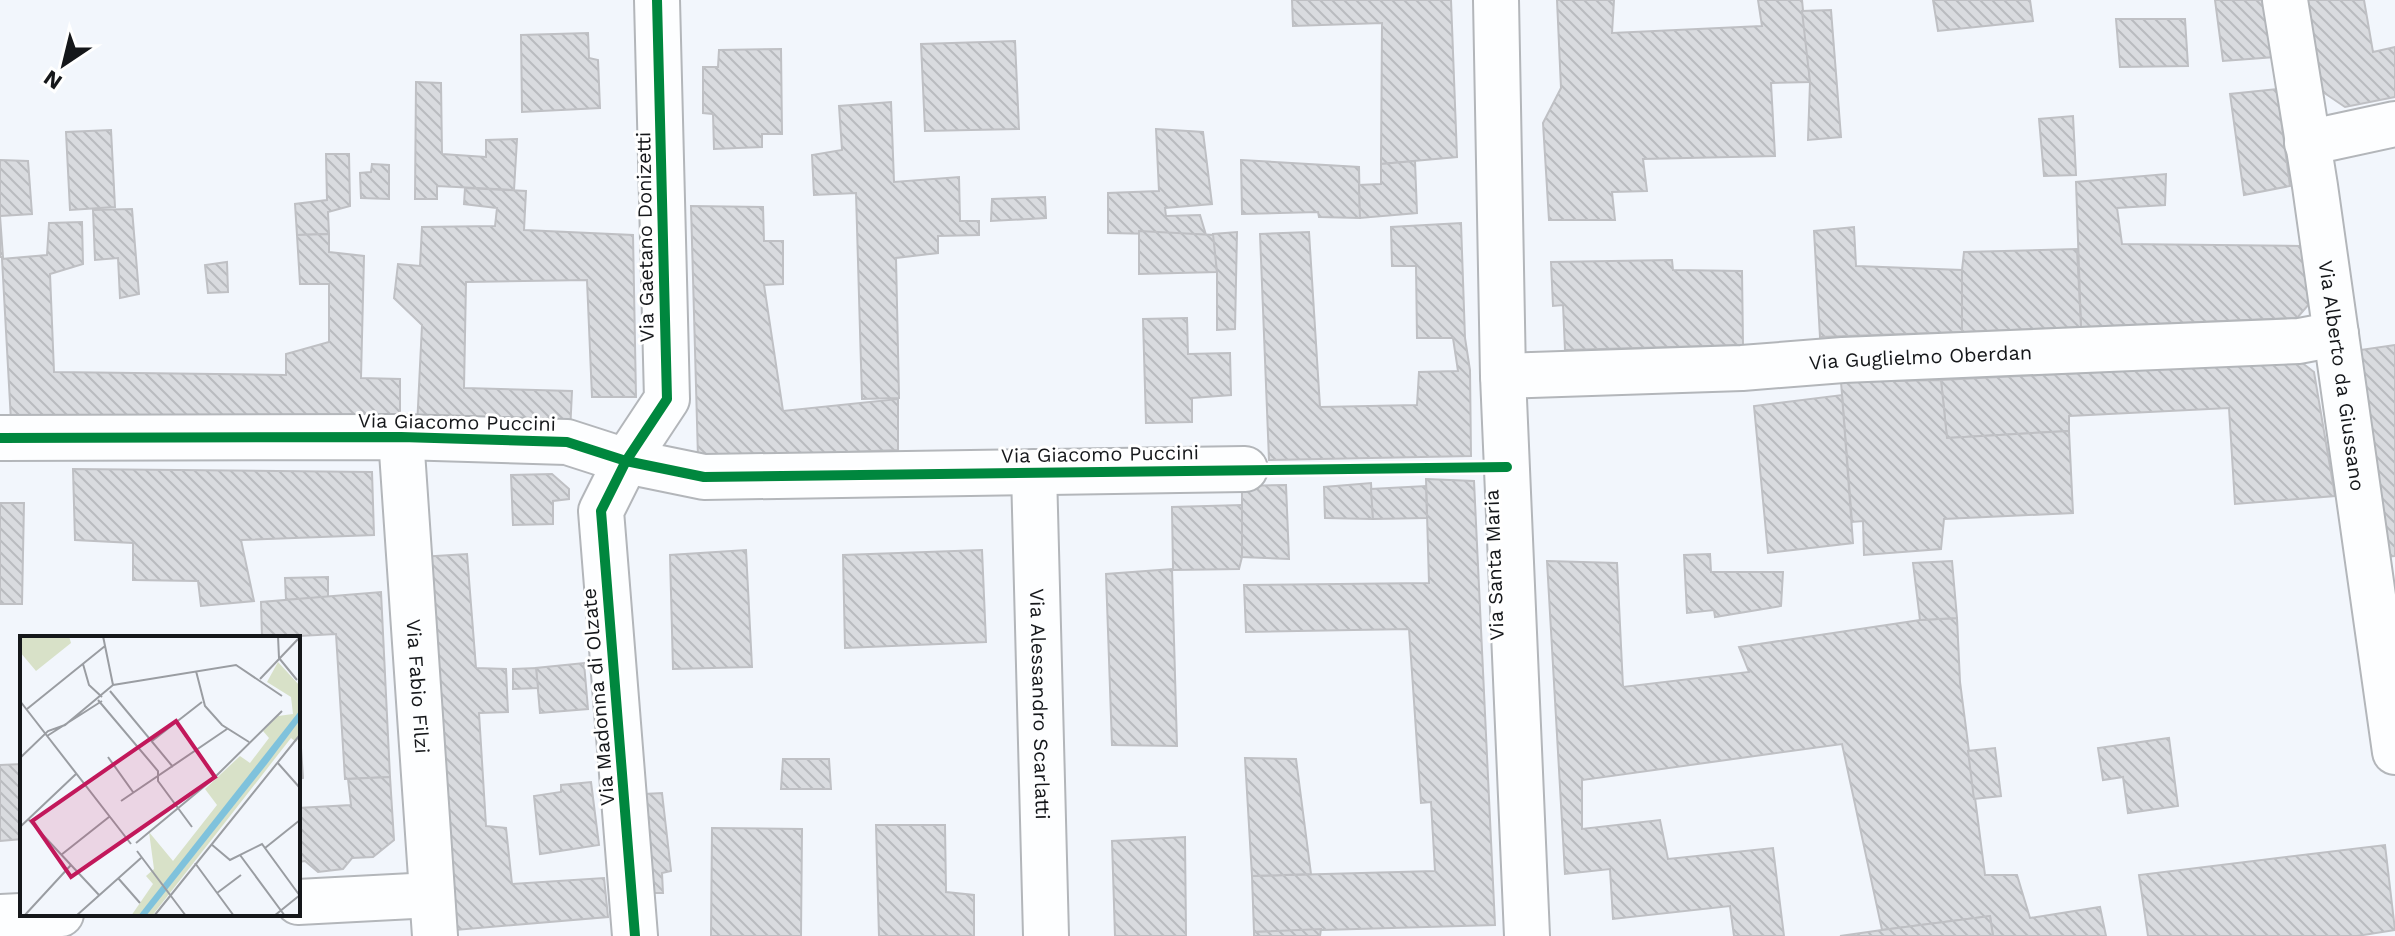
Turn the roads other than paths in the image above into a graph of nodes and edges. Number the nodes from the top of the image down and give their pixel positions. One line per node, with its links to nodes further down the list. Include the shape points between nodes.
1 (657, 0): 10 (street, Via Gaetano Donizetti, via 667,399)
2 (1496, 0): 7 (street, Via Santa Maria)
3 (2285, 0): 5 (street, Via Alberto da Giussano)
4 (2395, 124): 5 (street)
5 (2307, 143): 6 (street, Via Alberto da Giussano)
6 (2336, 334): 7 (street, Via Guglielmo Oberdan, via 2299,341); 13 (street, Via Alberto da Giussano)
7 (1503, 376): 20 (street, Via Santa Maria)
8 (401, 437): 9 (street, Via Giacomo Puccini); 10 (street, Via Giacomo Puccini, via 567,442); 15 (street, Via Fabio Filzi)
9 (0, 438)
10 (626, 461): 12 (street, Via Giacomo Puccini, via 704,477); 18 (street, Via Madonna di Olzate, via 601,511)
11 (1245, 469): 12 (street, Via Giacomo Puccini)
12 (1034, 472): 19 (street, Via Alessandro Scarlatti)
13 (2395, 752)
14 (300, 902): 15 (street)
15 (434, 915)
16 (20, 916): 17 (street)
17 (0, 917)
18 (635, 936)
19 (1046, 936)
20 (1527, 936)

